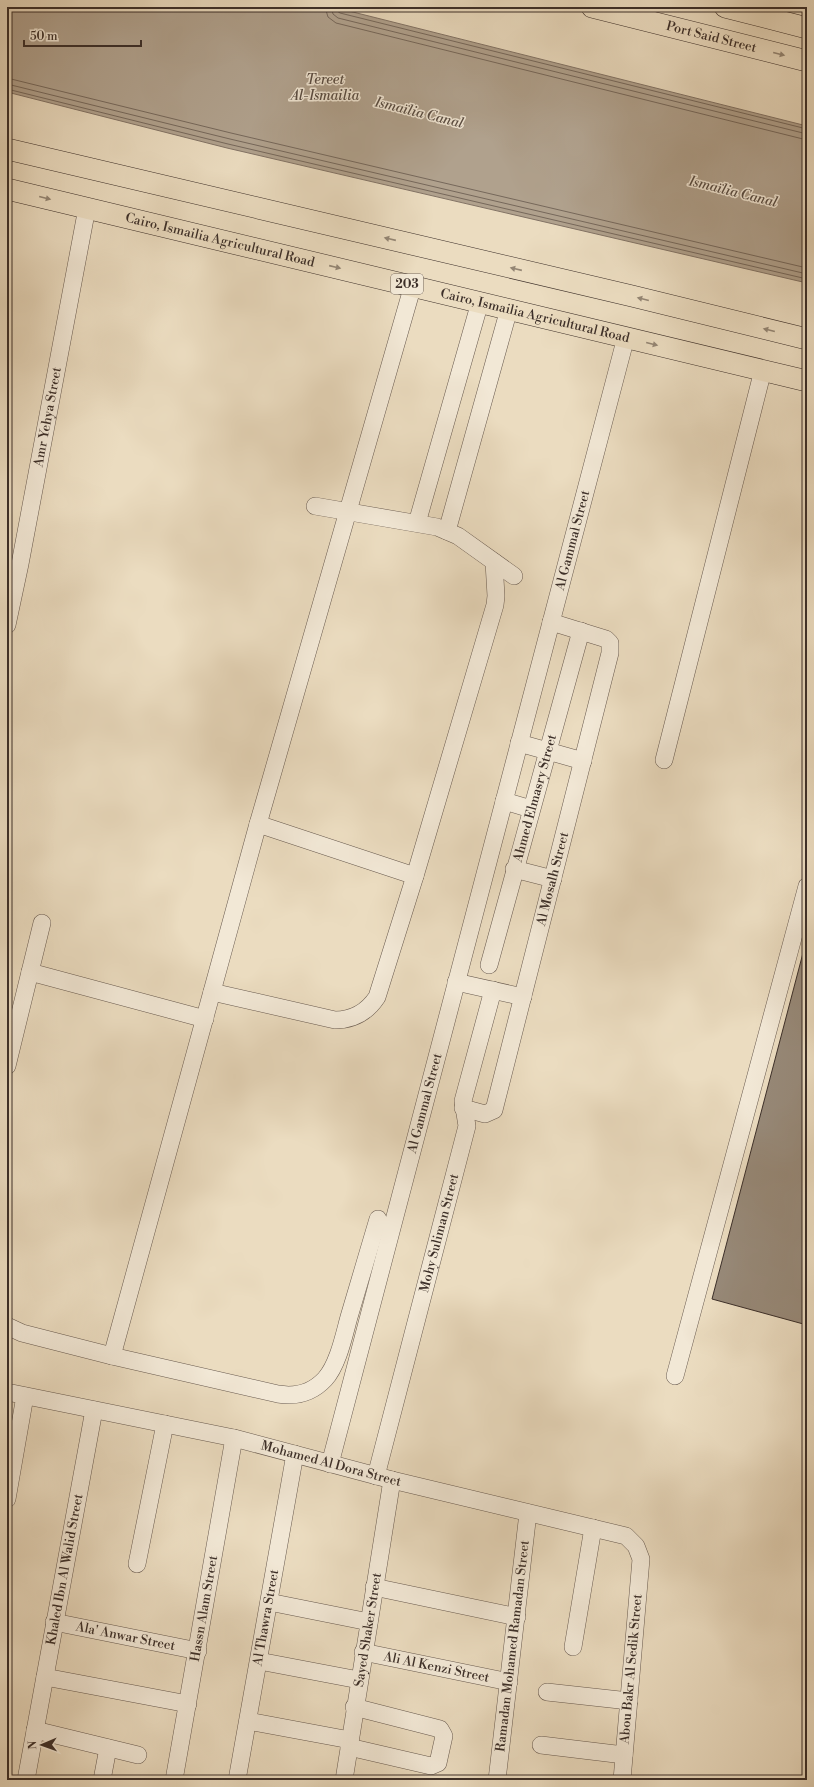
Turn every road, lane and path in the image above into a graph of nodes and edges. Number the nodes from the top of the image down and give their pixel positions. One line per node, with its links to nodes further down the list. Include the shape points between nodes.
1 (592, 7): 4 (main road, Port Said Street, one-way to 4)
2 (725, 7): 3 (main road)
3 (807, 28)
4 (807, 62)
5 (7, 149): 12 (main road, one-way to 5)
6 (7, 188): 7 (main road, Cairo, Ismailia Agricultural Road / 203, one-way to 7)
7 (87, 208): 8 (main road, Cairo, Ismailia Agricultural Road / 203, one-way to 8); 19 (street, Amr Yehya Street)
8 (413, 285): 9 (main road, Cairo, Ismailia Agricultural Road / 203); 16 (street)
9 (480, 302): 10 (main road, Cairo, Ismailia Agricultural Road / 203); 17 (street)
10 (509, 309): 11 (main road, Cairo, Ismailia Agricultural Road / 203); 18 (street)
11 (626, 337): 13 (main road, Cairo, Ismailia Agricultural Road / 203, one-way to 13); 22 (street, Al Gammal Street)
12 (807, 339)
13 (763, 370): 14 (main road, Cairo, Ismailia Agricultural Road / 203); 27 (street)
14 (807, 381)
15 (315, 506): 16 (street)
16 (347, 512): 17 (street); 31 (street)
17 (417, 523): 18 (street)
18 (447, 531): 20 (street)
19 (14, 562): 23 (street, Amr Yehya Street)
20 (494, 562): 21 (street); 33 (street, via 495,605)
21 (514, 576)
22 (551, 622): 24 (street, Al Mosalh Street); 25 (street, Al Gammal Street)
23 (7, 625)
24 (581, 631): 26 (street, Ahmed Elmasry Street); 28 (street, Al Mosalh Street, via 606,639 611,648)
25 (519, 743): 26 (street); 29 (street, Al Gammal Street)
26 (547, 750): 28 (street); 30 (street, Ahmed Elmasry Street)
27 (664, 760)
28 (583, 761): 34 (street, Al Mosalh Street)
29 (504, 801): 30 (street); 39 (street, Al Gammal Street)
30 (531, 809): 32 (street, Ahmed Elmasry Street)
31 (258, 824): 33 (street); 41 (street)
32 (514, 869): 34 (street); 37 (street, Ahmed Elmasry Street)
33 (415, 876): 41 (street, via 377,997 359,1015 335,1020)
34 (553, 879): 42 (street, Al Mosalh Street)
35 (807, 886): 49 (street)
36 (42, 923): 38 (street)
37 (489, 965)
38 (30, 972): 43 (street); 44 (street)
39 (456, 982): 40 (street); 56 (street, Al Gammal Street)
40 (493, 990): 42 (street); 45 (street, Mohy Suliman Street)
41 (212, 992): 43 (street)
42 (523, 997): 45 (street, Al Mosalh Street, via 494,1110 486,1114)
43 (205, 1019): 48 (street)
44 (7, 1066)
45 (463, 1108): 57 (street, Mohy Suliman Street, via 467,1126)
46 (378, 1219): 48 (street, via 332,1371 312,1390 295,1395 282,1394)
47 (7, 1326): 48 (street, via 22,1333)
48 (112, 1356)
49 (675, 1376)
50 (7, 1392): 51 (street, Mohamed Al Dora Street)
51 (25, 1396): 52 (street, Mohamed Al Dora Street); 59 (street)
52 (94, 1410): 53 (street, Mohamed Al Dora Street); 67 (street, Khaled Ibn Al Walid Street)
53 (164, 1424): 54 (street, Mohamed Al Dora Street); 63 (street)
54 (234, 1438): 55 (street, Mohamed Al Dora Street); 70 (street, Hassn Alam Street)
55 (295, 1454): 56 (street, Mohamed Al Dora Street); 65 (street, Al Thawra Street)
56 (330, 1464): 57 (street, Mohamed Al Dora Street)
57 (376, 1476): 58 (street, Mohamed Al Dora Street)
58 (392, 1480): 60 (street, Mohamed Al Dora Street); 64 (street, Sayed Shaker Street)
59 (7, 1499)
60 (528, 1513): 61 (street, Mohamed Al Dora Street); 66 (street, Ramadan Mohamed Ramadan Street)
61 (593, 1528): 62 (street, Mohamed Al Dora Street, via 626,1536 636,1546); 69 (street)
62 (641, 1558): 77 (street, Abou Bakr Al Sedik Street)
63 (137, 1564)
64 (374, 1587): 66 (street); 68 (street, Sayed Shaker Street)
65 (269, 1602): 68 (street); 72 (street, Al Thawra Street)
66 (517, 1617): 75 (street, Ramadan Mohamed Ramadan Street)
67 (54, 1622): 70 (street, Ala' Anwar Street); 73 (street, Khaled Ibn Al Walid Street)
68 (368, 1622): 71 (street, Sayed Shaker Street)
69 (574, 1647)
70 (198, 1651): 78 (street, Hassn Alam Street)
71 (363, 1652): 74 (street, Sayed Shaker Street); 75 (street, Ali Al Kenzi Street)
72 (258, 1662): 74 (street); 80 (street, Al Thawra Street)
73 (45, 1678): 78 (street); 81 (street, Khaled Ibn Al Walid Street)
74 (359, 1680): 79 (street, Sayed Shaker Street)
75 (509, 1682): 92 (street, Ramadan Mohamed Ramadan Street)
76 (547, 1692): 77 (street)
77 (629, 1701): 86 (street, Abou Bakr Al Sedik Street)
78 (188, 1704): 89 (street, Hassn Alam Street)
79 (354, 1707): 82 (street, Sayed Shaker Street); 82 (street, via 440,1729 444,1736 438,1763 431,1766)
80 (248, 1721): 82 (street); 90 (street, Al Thawra Street)
81 (35, 1730): 84 (street); 87 (street, Khaled Ibn Al Walid Street)
82 (349, 1744): 91 (street, Sayed Shaker Street)
83 (541, 1745): 86 (street)
84 (108, 1748): 85 (street); 88 (street)
85 (138, 1755)
86 (624, 1755): 93 (street, Abou Bakr Al Sedik Street)
87 (26, 1780)
88 (102, 1780)
89 (174, 1780)
90 (237, 1780)
91 (344, 1780)
92 (497, 1780)
93 (622, 1780)

